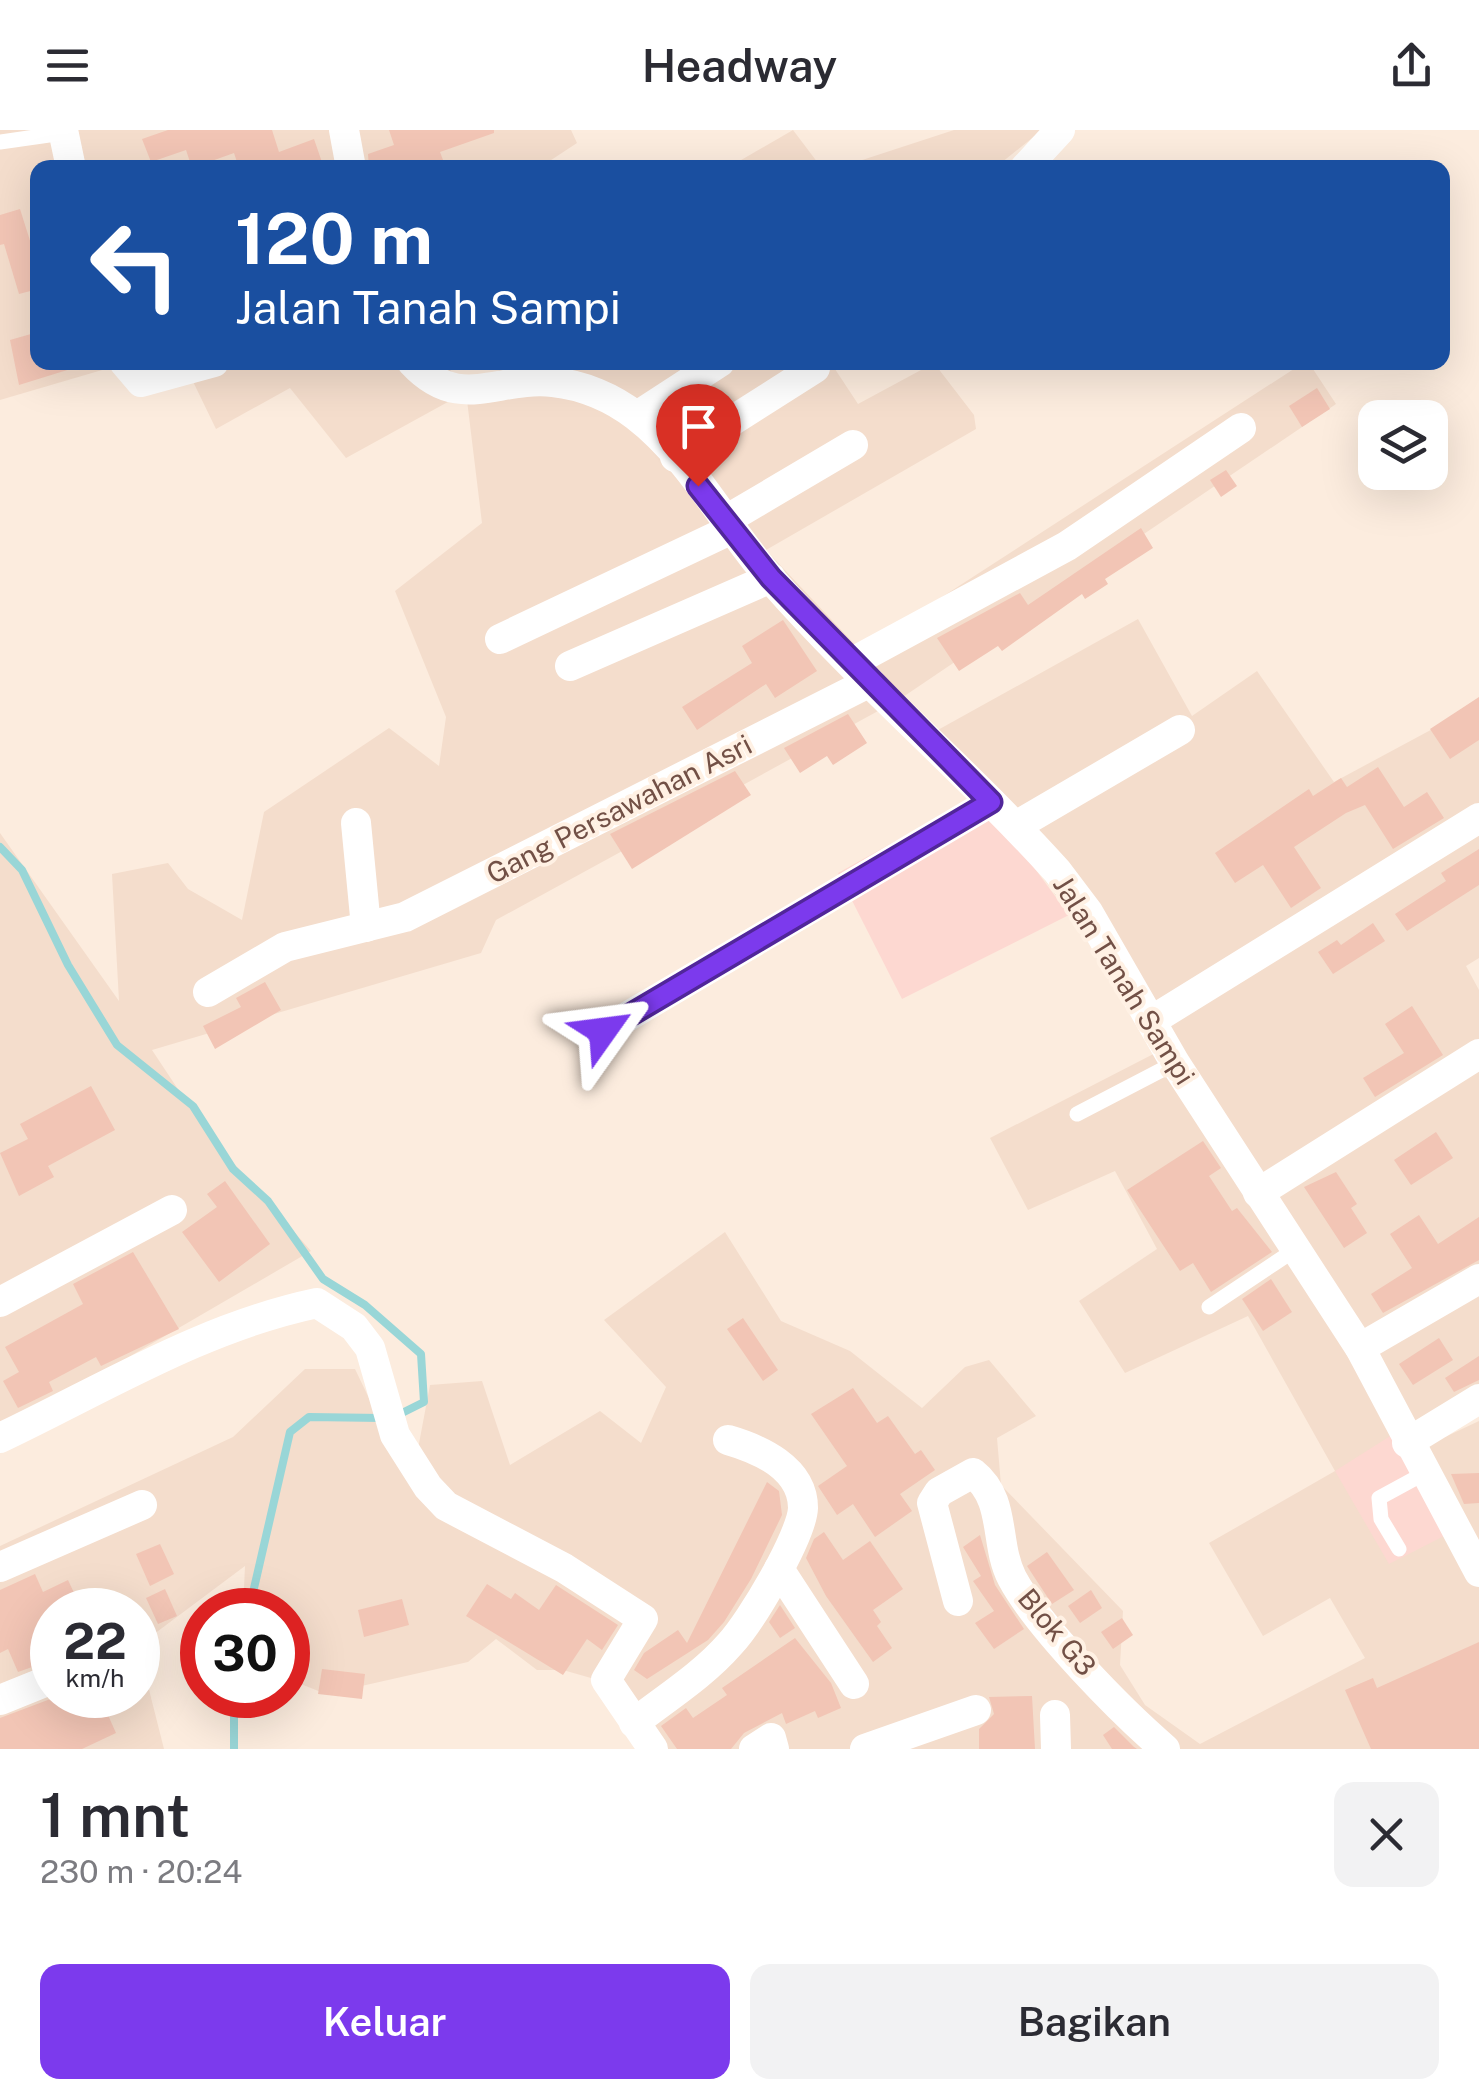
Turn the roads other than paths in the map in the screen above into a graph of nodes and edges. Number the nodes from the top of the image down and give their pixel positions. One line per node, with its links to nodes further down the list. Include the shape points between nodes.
1 (1060, 130): 5 (street)
2 (63, 132): 3 (lane); 4 (street)
3 (0, 142)
4 (69, 160)
5 (1032, 160)
6 (131, 370): 7 (street, via 141,382)
7 (185, 370)
8 (420, 370): 11 (street, Jalan Tanah Sampi, via 454,390 552,382 592,390)
9 (708, 370): 11 (street)
10 (811, 370): 14 (street)
11 (637, 416): 14 (street, Jalan Tanah Sampi)
12 (1241, 428): 19 (street, Gang Persawahan Asri, via 1067,546)
13 (854, 446): 15 (street)
14 (676, 457): 15 (street, Jalan Tanah Sampi)
15 (729, 524): 16 (street, Jalan Tanah Sampi); 17 (street)
16 (771, 578): 18 (street); 19 (street, Jalan Tanah Sampi)
17 (500, 639)
18 (570, 666)
19 (860, 672): 21 (street, Jalan Tanah Sampi); 25 (street, Gang Persawahan Asri, via 526,859)
20 (1180, 730): 24 (street)
21 (991, 802): 24 (street, Jalan Tanah Sampi); 28 (street)
22 (1479, 818): 27 (street)
23 (356, 822): 25 (street)
24 (1016, 826): 27 (street, Jalan Tanah Sampi, via 1088,912)
25 (366, 927): 26 (street, Gang Persawahan Asri, via 285,946)
26 (208, 992)
27 (1151, 1021): 30 (street, Jalan Tanah Sampi)
28 (603, 1031)
29 (1479, 1054): 32 (street)
30 (1175, 1062): 31 (lane); 32 (street, Jalan Tanah Sampi)
31 (1077, 1114)
32 (1258, 1193): 34 (street, Jalan Tanah Sampi)
33 (172, 1210): 36 (street)
34 (1299, 1248): 37 (lane); 38 (street, Jalan Tanah Sampi)
35 (1479, 1280): 38 (street)
36 (0, 1302)
37 (1210, 1307)
38 (1360, 1348): 42 (street, Jalan Tanah Sampi)
39 (1479, 1400): 42 (street)
40 (0, 1438): 55 (street, via 168,1352 260,1315 317,1303 354,1327 370,1348 395,1435 446,1506 643,1619 606,1680)
41 (728, 1440): 47 (street, via 767,1451 799,1493 801,1515)
42 (1407, 1442): 43 (street, Jalan Tanah Sampi)
43 (1425, 1473): 45 (lane, via 1380,1498 1381,1519); 48 (street, Jalan Tanah Sampi)
44 (142, 1506): 46 (street)
45 (1399, 1549)
46 (0, 1567)
47 (778, 1569): 50 (street); 55 (street, via 731,1644)
48 (1478, 1570)
49 (958, 1601): 61 (street, Blok G3, via 932,1504 939,1492 973,1472 996,1504 1006,1559 1020,1589 1080,1663)
50 (854, 1684)
51 (30, 1688): 52 (street)
52 (0, 1700)
53 (976, 1710): 59 (street)
54 (1054, 1715): 60 (street)
55 (634, 1723): 56 (street)
56 (653, 1749)
57 (754, 1749): 58 (street, via 771,1738)
58 (774, 1749)
59 (865, 1749)
60 (1056, 1749)
61 (1166, 1749)

